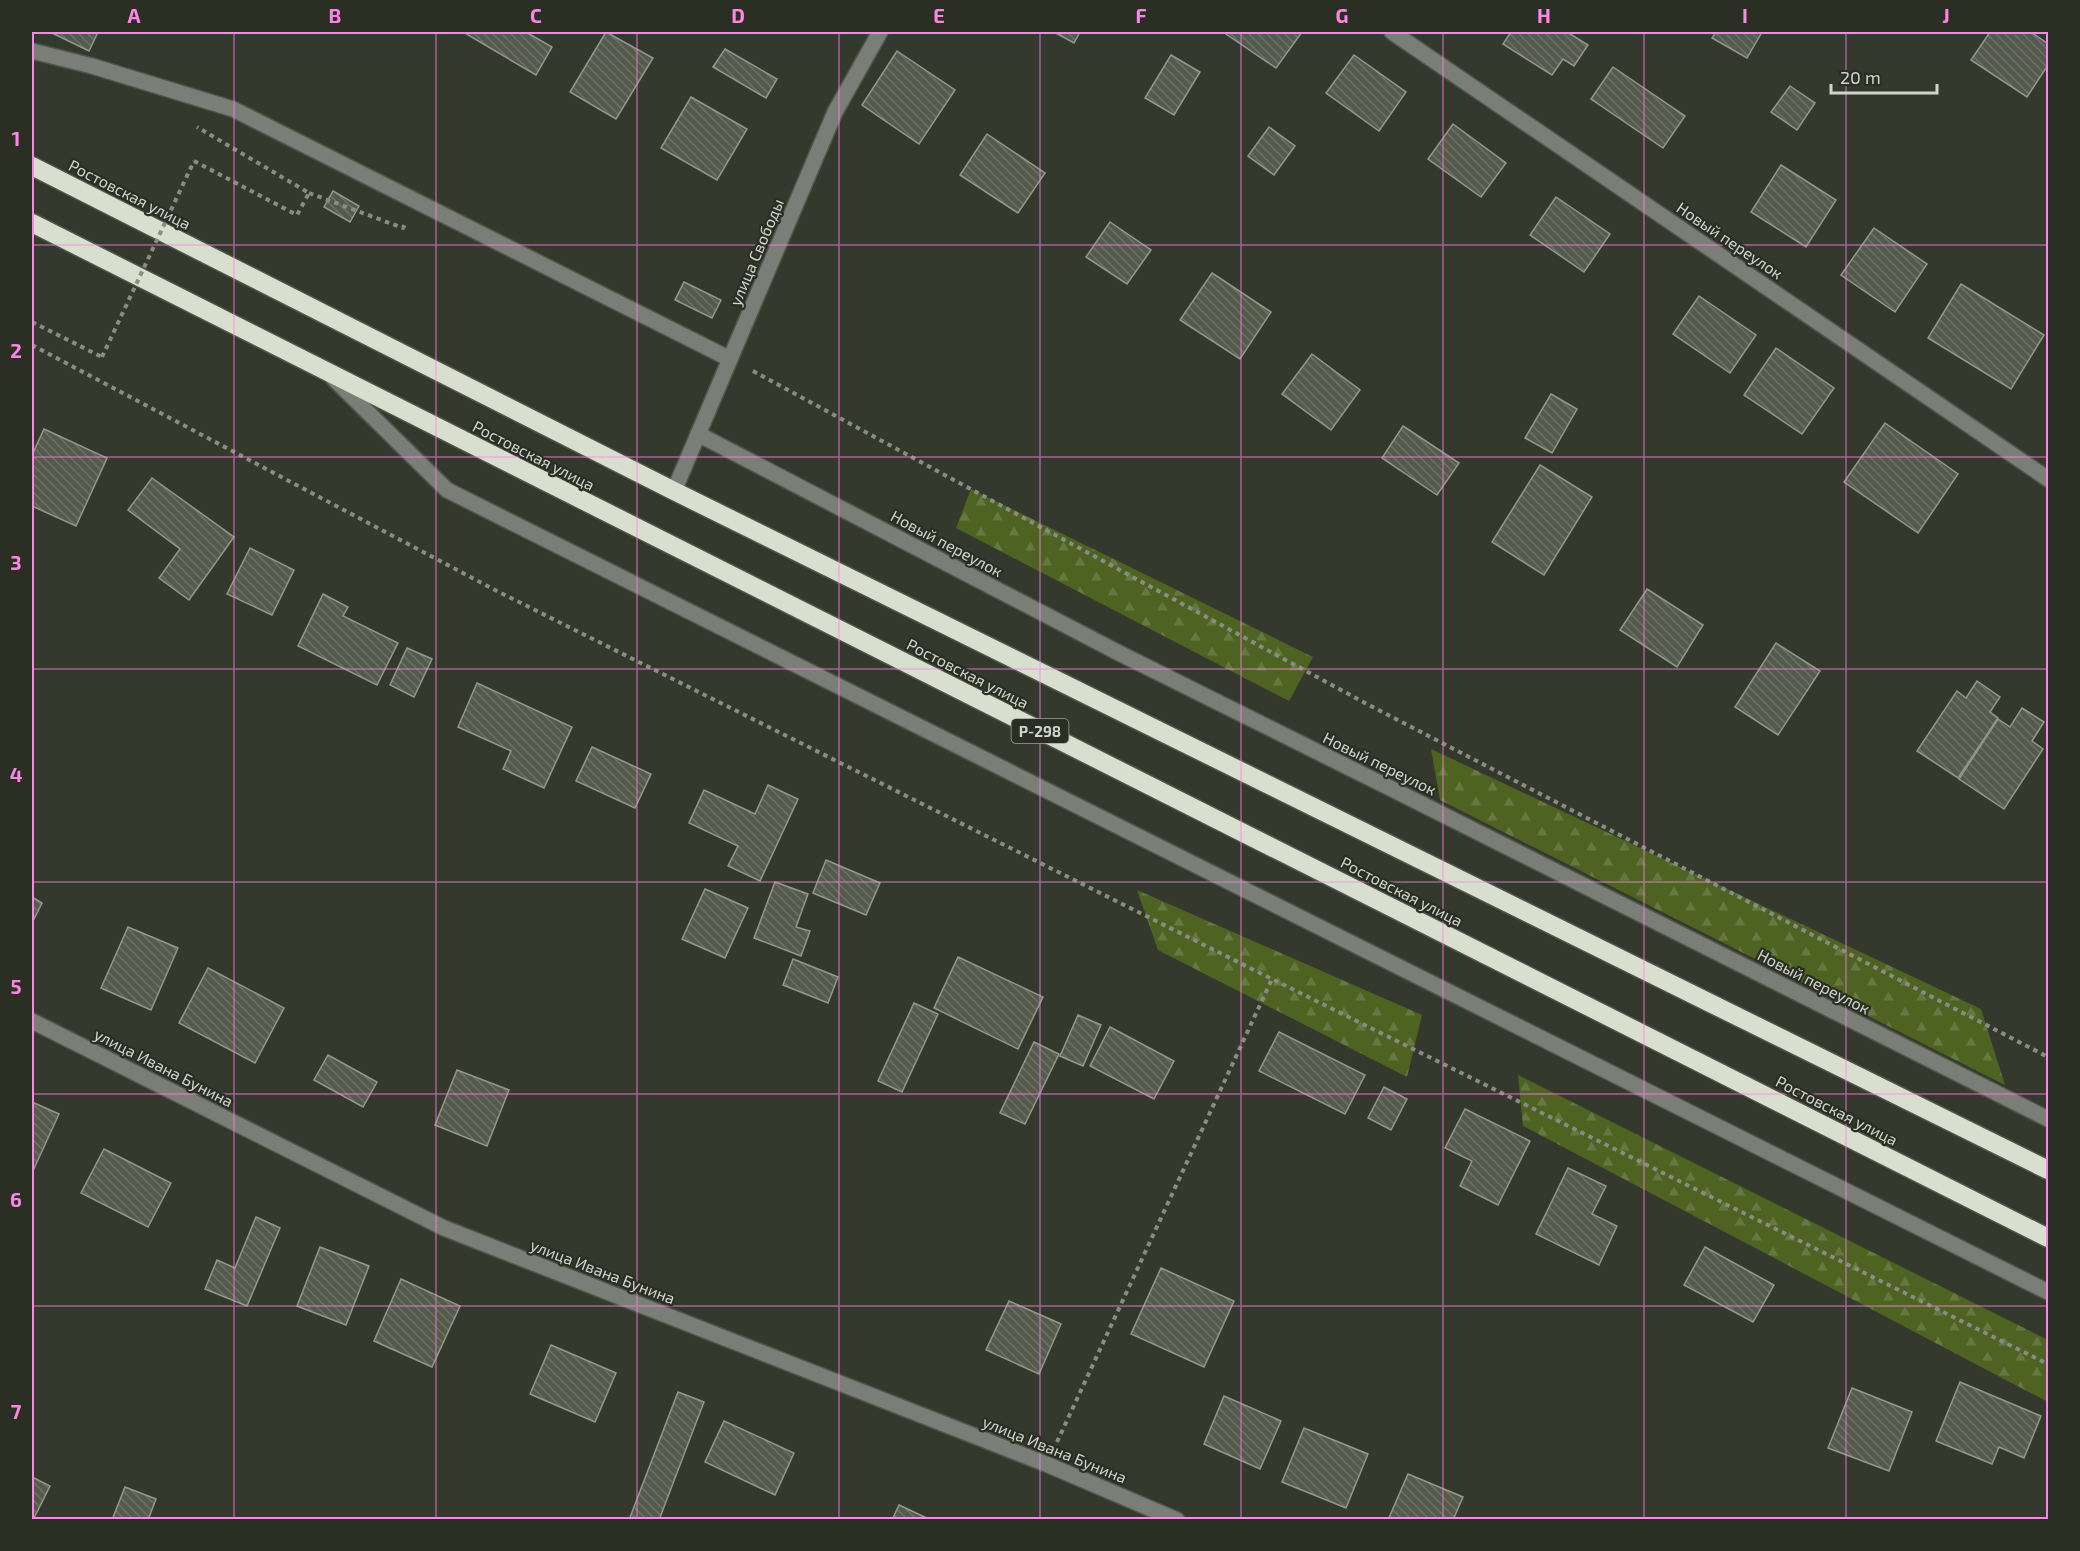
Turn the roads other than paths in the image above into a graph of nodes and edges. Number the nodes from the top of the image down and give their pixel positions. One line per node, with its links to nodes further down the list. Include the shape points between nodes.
1 (880, 32): 6 (street, улица Свободы, via 835,112)
2 (1392, 32): 9 (street, Новый переулок)
3 (32, 51): 6 (street, via 233,110)
4 (32, 166): 10 (highway, Ростовская улица)
5 (32, 223): 7 (highway, Ростовская улица / Р-298)
6 (730, 358): 8 (street, улица Свободы)
7 (328, 374): 14 (highway, Ростовская улица / Р-298); 15 (street, via 447,490)
8 (698, 434): 10 (street, улица Свободы); 12 (street, Новый переулок, via 1119,653)
9 (2049, 479)
10 (674, 491): 13 (highway, Ростовская улица)
11 (32, 1021): 16 (street, улица Ивана Бунина, via 444,1228 1046,1464)
12 (2049, 1119)
13 (2049, 1170)
14 (2049, 1238)
15 (2049, 1292)
16 (1177, 1520)

